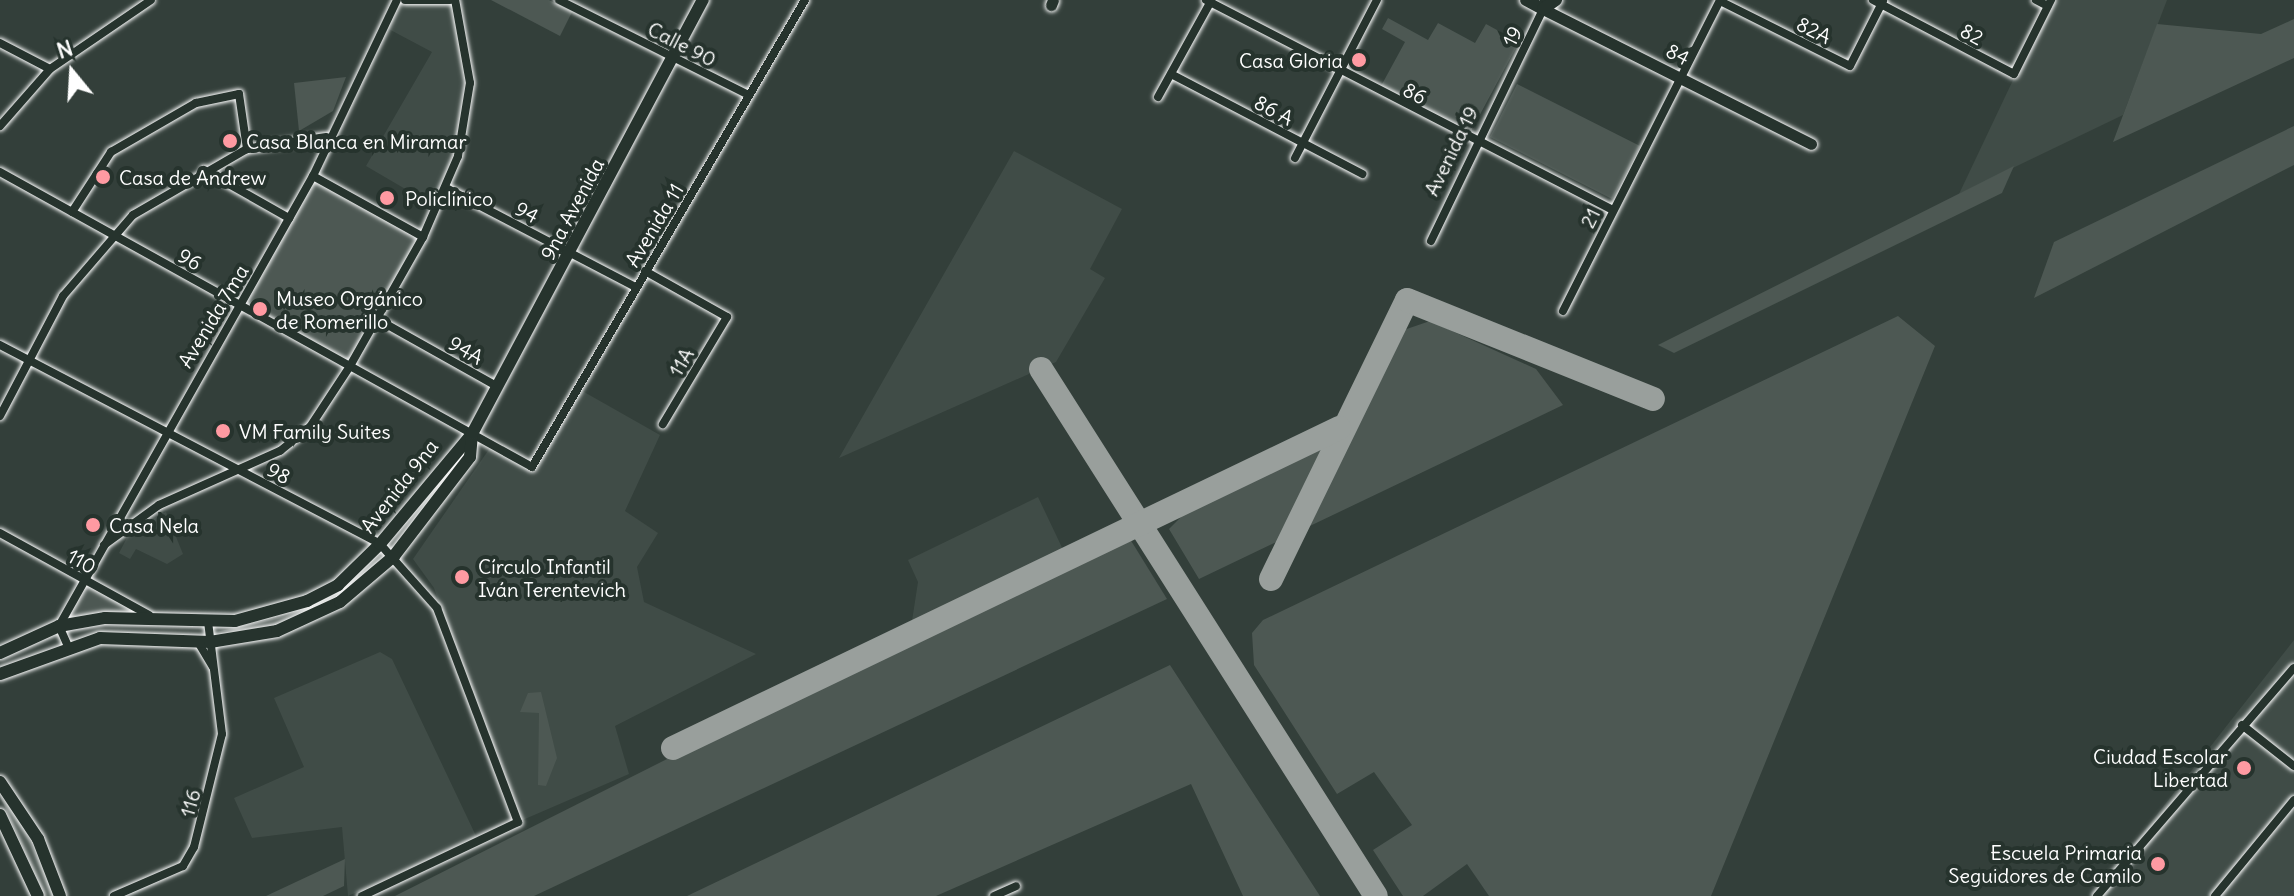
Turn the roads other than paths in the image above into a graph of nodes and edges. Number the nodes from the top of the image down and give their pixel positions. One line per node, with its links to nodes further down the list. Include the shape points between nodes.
1 (151, 0): 20 (street)
2 (397, 0): 28 (street, Avenida 7ma)
3 (405, 0): 4 (street)
4 (453, 0): 38 (street, via 470,83)
5 (559, 0): 17 (street, Calle 90)
6 (584, 0): 17 (street)
7 (703, 0): 19 (main road, 9na Avenida)
8 (805, 0): 25 (street, Avenida 11)
9 (1377, 0): 21 (street)
10 (1526, 0): 15 (main road, 84)
11 (1720, 0): 14 (street, 82A, via 1850,66); 23 (street, 21)
12 (2036, 0): 16 (street)
13 (1209, 1): 21 (street, 86); 22 (street)
14 (1879, 1): 16 (street, 82, via 2014,74)
15 (1549, 2): 23 (street, 84); 24 (street, 19)
16 (2050, 3)
17 (579, 10): 19 (street, Calle 90)
18 (0, 43): 20 (street)
19 (673, 58): 25 (street, Calle 90); 45 (main road, 9na Avenida)
20 (50, 69): 27 (street)
21 (1339, 73): 30 (street); 31 (street, 86)
22 (1171, 74): 26 (street); 30 (street, 86 A)
23 (1680, 74): 29 (street, 84); 39 (street, 21)
24 (1509, 78): 31 (street, Avenida 19)
25 (749, 95): 46 (street, Avenida 11)
26 (1158, 97)
27 (0, 126)
28 (326, 137): 32 (street); 37 (street, Avenida 7ma)
29 (1813, 142)
30 (1302, 143): 33 (street); 36 (street, 86 A)
31 (1477, 143): 39 (street, 86); 44 (street, Avenida 19)
32 (247, 149): 34 (street); 40 (street, via 239,94 196,103 133,134 91,177)
33 (1295, 158)
34 (204, 170): 41 (street); 42 (street)
35 (0, 172): 40 (street, 96)
36 (1362, 174)
37 (313, 176): 41 (street, Avenida 7ma); 43 (street)
38 (446, 188): 43 (street); 45 (street, 94)
39 (1612, 210): 49 (street, 21)
40 (72, 212): 42 (street, 96)
41 (289, 218): 48 (street, Avenida 7ma)
42 (112, 234): 48 (street, 96); 52 (street, via 63,296)
43 (423, 237): 50 (street)
44 (1431, 241)
45 (572, 254): 47 (street, 94); 54 (main road, 9na Avenida)
46 (645, 271): 47 (street, Avenida 11); 56 (street, 11A, via 727,317)
47 (635, 287): 59 (street, Avenida 11)
48 (239, 305): 53 (street, 96); 57 (street, Avenida 7ma)
49 (1563, 311)
50 (377, 319): 53 (street); 54 (street, 94A)
51 (0, 345): 52 (street, 98)
52 (28, 359): 55 (street); 57 (street, 98)
53 (350, 366): 58 (street, 96); 60 (street, via 310,427)
54 (498, 387): 58 (main road, 9na Avenida)
55 (0, 416)
56 (663, 424)
57 (162, 432): 60 (street, 98); 61 (street, Avenida 7ma)
58 (472, 434): 59 (street, 96); 64 (main road, Avenida 9na); 66 (main road, Avenida 9na, via 470,457)
59 (532, 467)
60 (243, 472): 62 (street); 64 (street, 98)
61 (118, 513): 62 (street); 65 (street, Avenida 7ma)
62 (130, 521): 65 (street)
63 (0, 533): 67 (street, 110)
64 (380, 544): 66 (street, 98); 69 (main road, Avenida 9na, via 338,585 307,601)
65 (103, 546): 67 (street, Avenida 7ma)
66 (394, 556): 71 (main road, Avenida 9na, via 319,612 277,631); 85 (street, 98, via 437,608 518,822)
67 (84, 580): 68 (street, 110); 70 (street, Avenida 7ma)
68 (149, 615): 69 (main road, Avenida 9na); 70 (main road, Avenida 9na)
69 (208, 622): 71 (street, 116)
70 (59, 626): 72 (street); 73 (main road, Avenida 9na)
71 (204, 642): 72 (main road, Avenida 9na, via 150,634); 84 (street, 116, via 215,671 222,734 189,858)
72 (67, 644): 75 (main road, Avenida 9na)
73 (0, 653)
74 (2294, 668): 76 (street)
75 (0, 674)
76 (2242, 725): 77 (street); 87 (street)
77 (2294, 766)
78 (0, 782): 83 (main road, via 38,839)
79 (2294, 800): 88 (street)
80 (0, 815): 82 (main road)
81 (1016, 886): 86 (street)
82 (38, 896)
83 (60, 896)
84 (114, 896)
85 (362, 896)
86 (994, 896)
87 (2097, 896)
88 (2215, 896)

